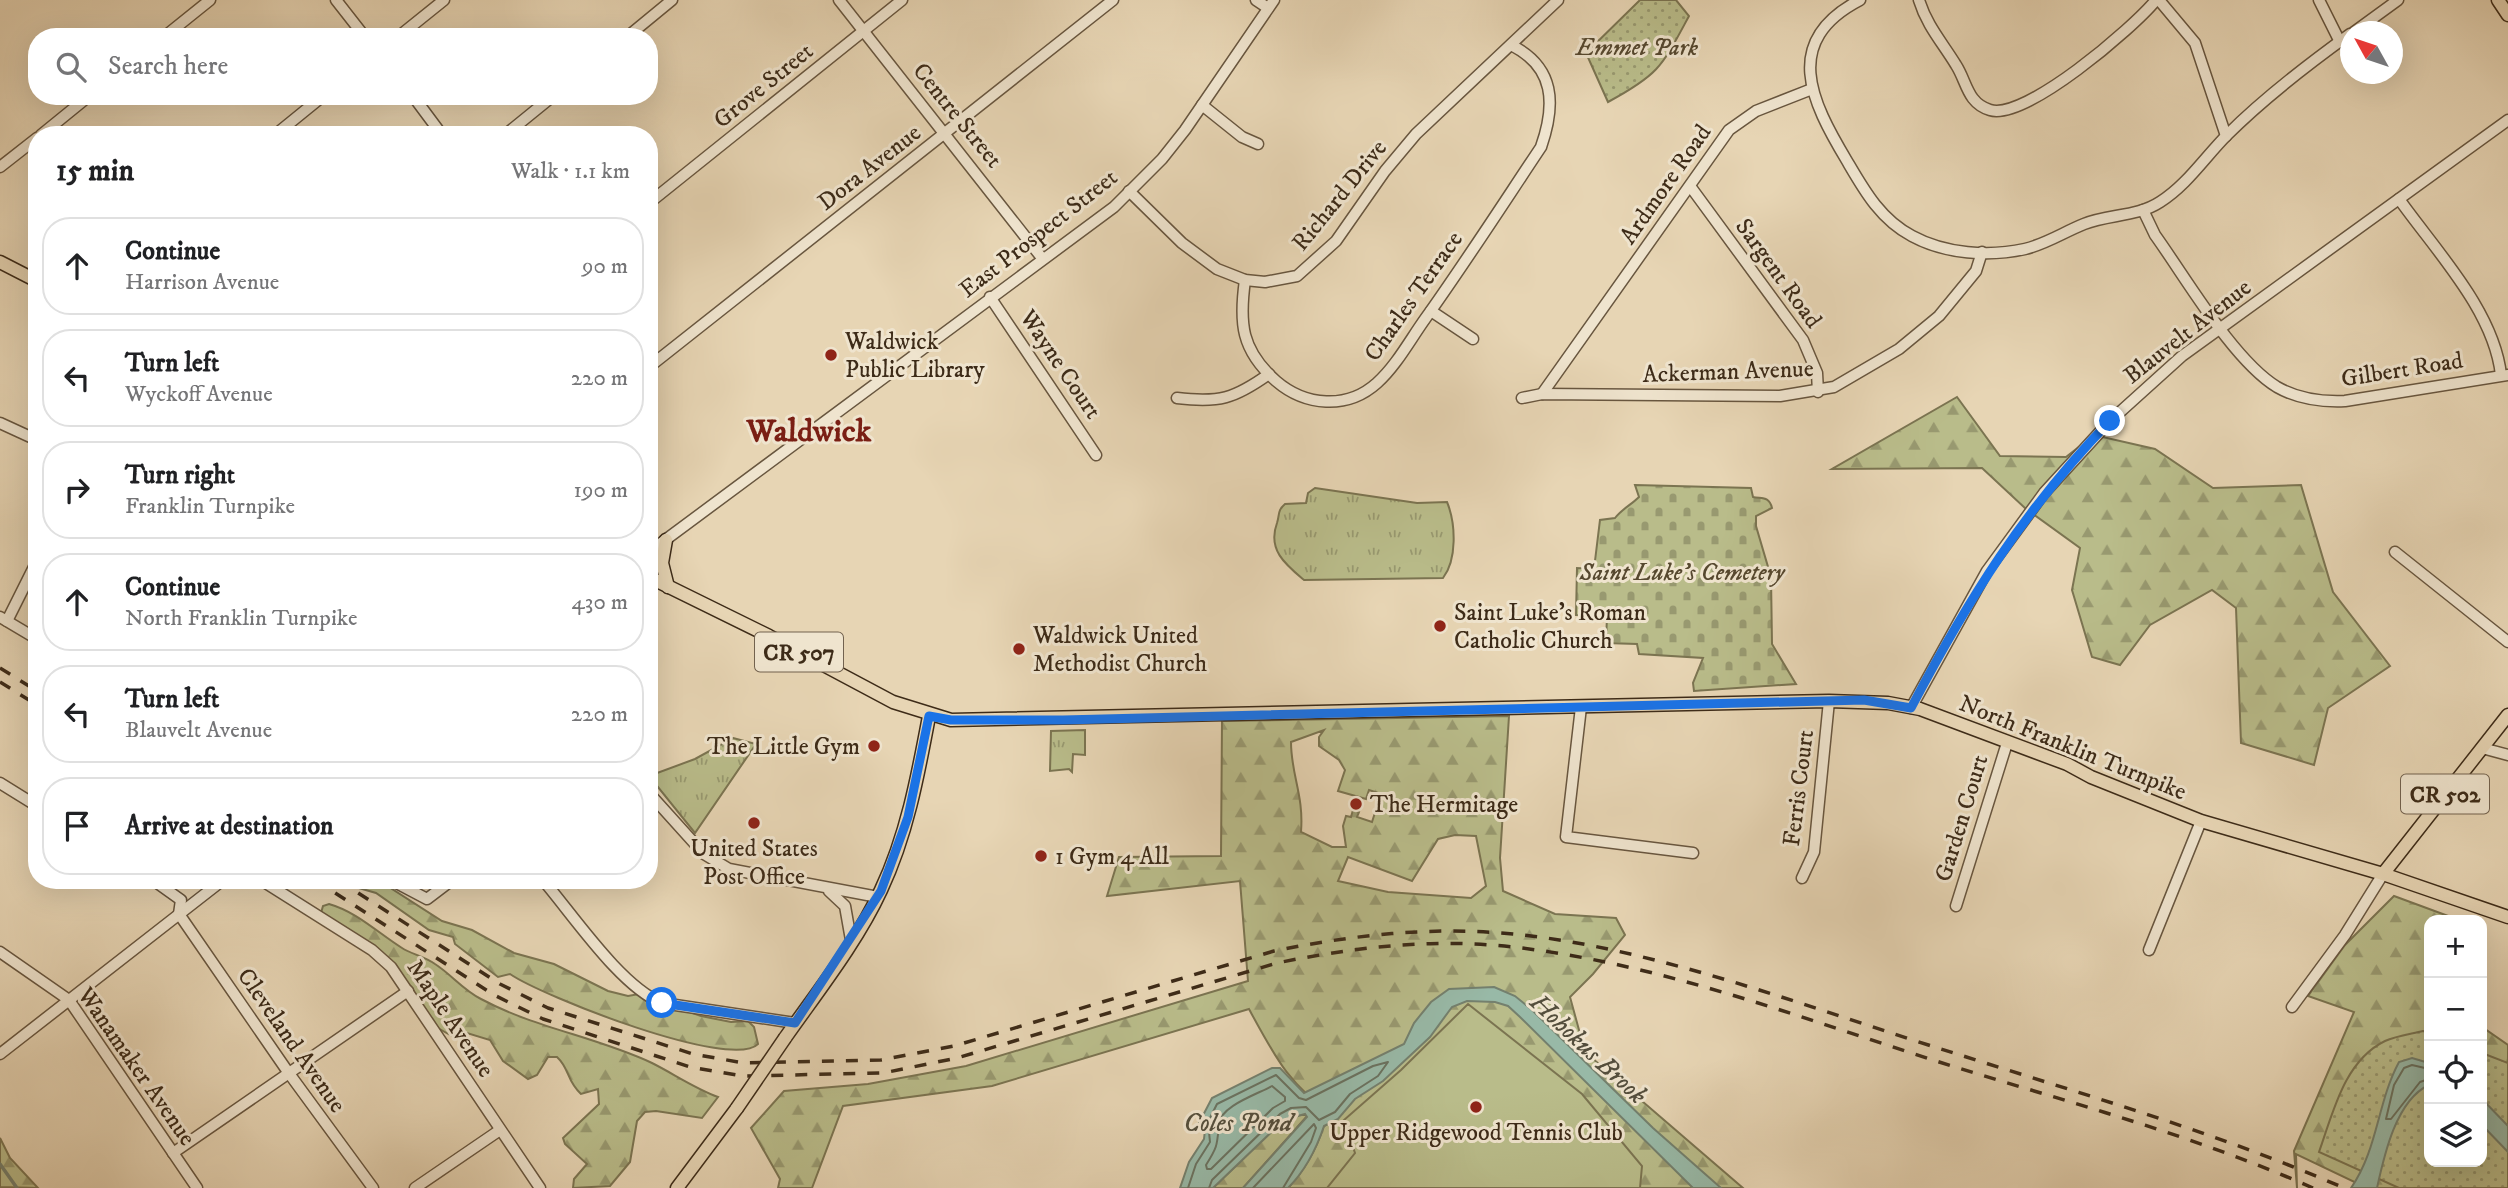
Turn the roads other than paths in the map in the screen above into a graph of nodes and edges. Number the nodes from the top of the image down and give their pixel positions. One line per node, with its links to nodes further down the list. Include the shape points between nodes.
1 (209, 0): 19 (street)
2 (336, 0): 20 (street)
3 (444, 0): 21 (street)
4 (672, 0): 22 (street)
5 (839, 0): 23 (street, Centre Street)
6 (902, 0): 23 (street, Grove Street)
7 (1113, 0): 37 (street, Dora Avenue)
8 (1256, 0): 16 (street)
9 (1558, 0): 25 (street, Richard Drive)
10 (1860, 0): 26 (street, via 1834,17 1816,42 1808,72)
11 (1919, 0): 12 (street, via 1924,19 1955,62 1973,99 2000,112 2018,108 2050,88 2121,37)
12 (2158, 0): 38 (street, via 2186,30 2198,51)
13 (2319, 0): 24 (street)
14 (2398, 0): 18 (street)
15 (2498, 0): 17 (main road)
16 (1271, 4): 31 (street, East Prospect Street)
17 (2508, 15)
18 (2369, 21)
19 (174, 28)
20 (358, 28)
21 (409, 28)
22 (638, 28)
23 (864, 31): 37 (street, Centre Street); 44 (street, Grove Street)
24 (2340, 41): 38 (street)
25 (1511, 45): 51 (street, Richard Drive, via 1416,134 1336,241 1312,265 1282,281); 53 (street, Charles Terrace, via 1531,56 1544,77 1550,99 1547,130 1541,147)
26 (1812, 89): 42 (street, Ardmore Road, via 1743,119 1718,144); 47 (street, via 1822,118 1882,213 1930,244)
27 (78, 105): 33 (street)
28 (312, 105): 34 (street)
29 (420, 105): 35 (street)
30 (542, 105): 36 (street)
31 (1202, 105): 39 (street); 43 (street, East Prospect Street, via 1162,159)
32 (2508, 120): 45 (street, Blauvelt Avenue)
33 (52, 126)
34 (286, 126)
35 (435, 126)
36 (516, 126)
37 (947, 134): 48 (street, Centre Street); 56 (street, Dora Avenue)
38 (2226, 136): 46 (street, via 2168,197)
39 (1258, 144)
40 (28, 145): 41 (street)
41 (0, 167)
42 (1690, 186): 59 (street, Sargent Road, via 1803,341); 60 (street, Ardmore Road)
43 (1129, 191): 48 (street, East Prospect Street, via 1114,207); 51 (street, Richard Drive, via 1199,257)
44 (658, 196)
45 (2399, 200): 54 (street, Blauvelt Avenue); 58 (street, via 2479,310)
46 (2143, 210): 47 (street, via 2086,223 2025,249); 54 (street, Gilbert Road, via 2155,235)
47 (1982, 252): 59 (street, Ackerman Avenue, via 1976,271 1957,296 1920,333 1852,379)
48 (1042, 258): 52 (street, East Prospect Street)
49 (0, 262): 50 (main road)
50 (28, 276)
51 (1245, 280): 57 (street, Charles Terrace, via 1242,327 1254,356)
52 (990, 297): 65 (street, Wayne Court); 66 (street, East Prospect Street)
53 (1431, 311): 55 (street); 57 (street, Charles Terrace, via 1377,384 1347,399 1308,400)
54 (2222, 327): 58 (street, Gilbert Road, via 2265,378 2311,400 2346,401); 77 (street, Blauvelt Avenue, via 2145,387 2045,493 1987,571)
55 (1473, 339)
56 (658, 360)
57 (1269, 374): 61 (street, via 1233,398)
58 (2505, 375)
59 (1818, 392): 60 (street, Ackerman Avenue, via 1780,396)
60 (1542, 394): 62 (street, Ackerman Avenue)
61 (1177, 398)
62 (1522, 398)
63 (0, 423): 64 (street)
64 (28, 436)
65 (1096, 455)
66 (666, 540): 67 (street, East Prospect Street); 71 (main road, via 662,562)
67 (658, 546)
68 (2395, 552): 74 (street)
69 (28, 576): 72 (street)
70 (658, 582): 71 (main road, CR 507)
71 (668, 587): 79 (main road, CR 507)
72 (3, 619): 73 (street)
73 (28, 634)
74 (2508, 642)
75 (1829, 701): 76 (main road, North Franklin Turnpike); 77 (main road, North Franklin Turnpike, via 1864,700); 89 (street, Ferris Court, via 1814,852)
76 (1581, 707): 79 (main road, North Franklin Turnpike, via 951,720); 87 (street, via 1566,837)
77 (1911, 708): 80 (main road, North Franklin Turnpike)
78 (2508, 715): 81 (main road, CR 502)
79 (929, 716): 97 (main road, via 908,817)
80 (2007, 743): 86 (main road, North Franklin Turnpike); 98 (street, Garden Court)
81 (2482, 748): 82 (street); 88 (main road, CR 502)
82 (2508, 755)
83 (0, 783): 84 (street)
84 (28, 800)
85 (658, 803): 96 (street, via 716,862 747,874)
86 (2201, 821): 88 (main road, North Franklin Turnpike); 102 (street)
87 (1693, 853)
88 (2383, 874): 100 (main road, North Franklin Turnpike); 106 (street)
89 (1802, 878)
90 (166, 889): 99 (street, Cleveland Avenue, via 181,900)
91 (211, 889): 99 (street)
92 (275, 889): 104 (street, Maple Avenue, via 382,958)
93 (408, 889): 94 (street, via 427,899)
94 (440, 889)
95 (551, 889): 107 (street, via 628,980 650,998)
96 (827, 889): 97 (street); 101 (street, via 845,906)
97 (878, 897): 101 (main road)
98 (1956, 906)
99 (179, 914): 105 (street); 109 (street, Cleveland Avenue)
100 (2508, 917)
101 (851, 940): 107 (main road)
102 (2149, 950)
103 (0, 951): 105 (street, Wanamaker Avenue)
104 (408, 990): 109 (street); 110 (street, Maple Avenue)
105 (69, 1000): 108 (street); 111 (street, Wanamaker Avenue)
106 (2292, 1007)
107 (795, 1023): 116 (main road, bridge)
108 (0, 1054)
109 (288, 1072): 111 (street); 113 (street, Cleveland Avenue)
110 (500, 1130): 114 (street); 115 (street, Maple Avenue)
111 (173, 1153): 112 (street, Wanamaker Avenue)
112 (197, 1188)
113 (373, 1188)
114 (415, 1188)
115 (540, 1188)
116 (677, 1188)

